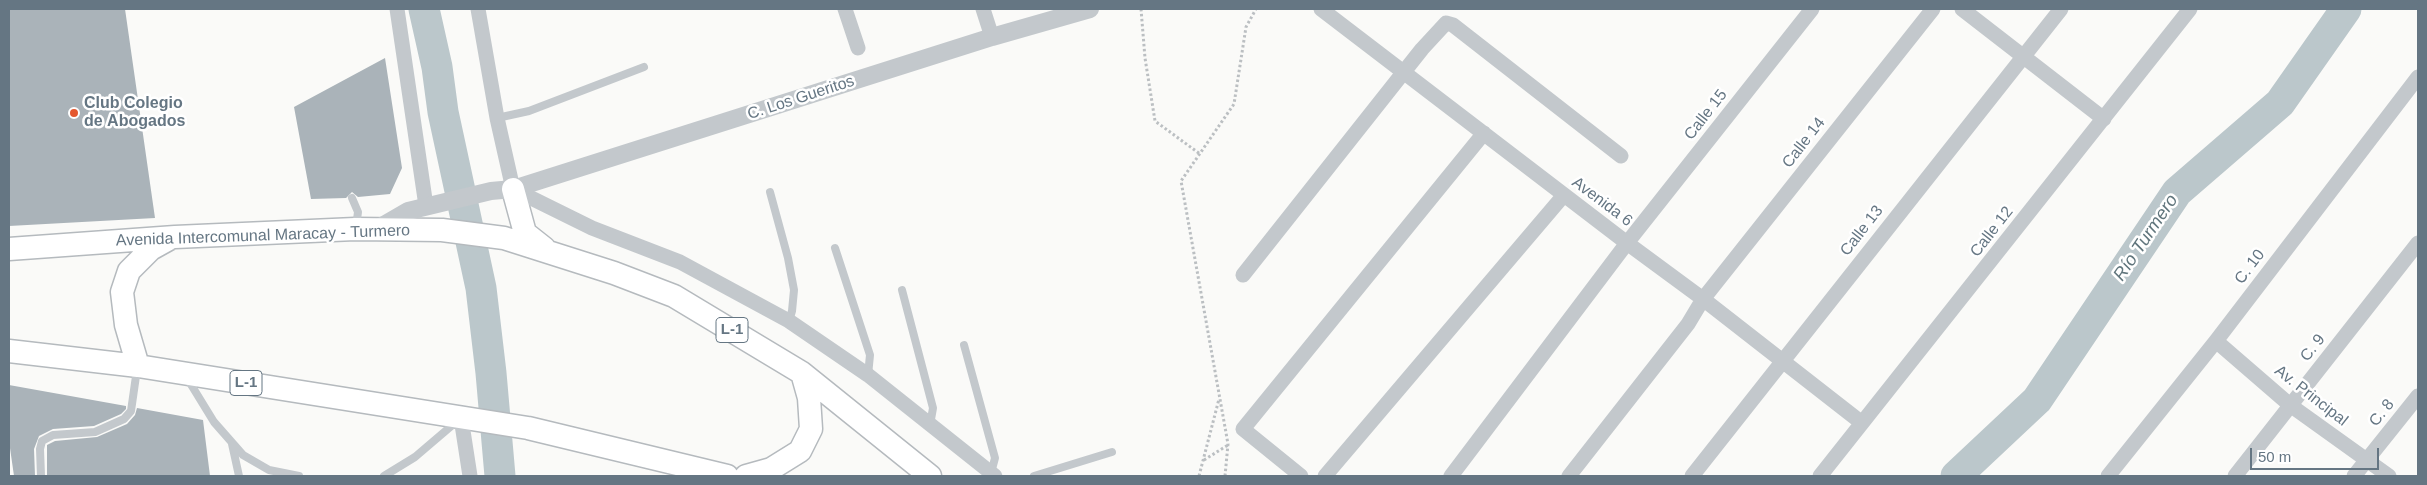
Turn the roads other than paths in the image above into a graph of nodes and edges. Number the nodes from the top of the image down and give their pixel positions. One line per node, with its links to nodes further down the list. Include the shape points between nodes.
1 (397, 9): 26 (street)
2 (478, 9): 18 (street)
3 (845, 9): 13 (street)
4 (983, 9): 12 (street)
5 (1090, 9): 12 (street, C. Los Gueritos)
6 (1322, 9): 16 (street, Avenida 6)
7 (1812, 9): 29 (street, Calle 15)
8 (1933, 9): 36 (street, Calle 14)
9 (1962, 9): 14 (street)
10 (2061, 9): 14 (street, Calle 13)
11 (2190, 9): 19 (street, Calle 12)
12 (992, 37): 22 (street, C. Los Gueritos)
13 (858, 48)
14 (2023, 57): 19 (street); 41 (street, Calle 13)
15 (644, 67): 18 (lane, via 529,111)
16 (1404, 72): 20 (street, Avenida 6); 21 (street, via 1446,22); 34 (street)
17 (2418, 77): 38 (street, C. 10)
18 (497, 118): 22 (street)
19 (2104, 119): 49 (street, Calle 12)
20 (1484, 133): 24 (street, Avenida 6); 64 (street, via 1244,429)
21 (1621, 156)
22 (513, 190): 26 (street, C. Los Gueritos, via 490,191); 33 (main road, via 525,234); 37 (street, via 592,228 680,262)
23 (770, 192): 37 (lane, via 794,290)
24 (1564, 195): 29 (street, Avenida 6); 65 (street)
25 (352, 198): 27 (lane)
26 (433, 205): 27 (street, C. Los Gueritos, via 408,211)
27 (366, 229): 28 (main road, Avenida Intercomunal Maracay - Turmero / L-1); 33 (main road, Avenida Intercomunal Maracay - Turmero / L-1, via 442,230 504,238)
28 (175, 237): 32 (main road, Avenida Intercomunal Maracay - Turmero / L-1); 42 (main road, via 151,249 129,271 122,292 126,325)
29 (1627, 243): 36 (street, Avenida 6); 66 (street, Calle 15)
30 (2418, 243): 47 (street, C. 9)
31 (835, 248): 45 (lane, via 870,355)
32 (9, 249)
33 (547, 250): 43 (main road, Avenida Intercomunal Maracay - Turmero / L-1, via 674,296)
34 (1243, 275)
35 (902, 290): 50 (lane, via 933,408)
36 (1703, 299): 41 (street, Avenida 6); 67 (street, Calle 14, via 1688,324)
37 (789, 320): 45 (street)
38 (2216, 341): 47 (street, Av. Principal); 70 (street, C. 10)
39 (964, 345): 54 (lane, via 995,458)
40 (9, 351): 42 (main road, L-1)
41 (1782, 362): 49 (street, Avenida 6); 68 (street, Calle 13)
42 (138, 366): 44 (main road, L-1); 55 (lane, via 131,411 124,419 95,432 53,435 42,441)
43 (802, 373): 61 (main road, via 810,398 811,429 800,451 771,470); 62 (main road, Avenida Intercomunal Maracay - Turmero / L-1)
44 (185, 374): 48 (main road, L-1); 51 (lane, via 214,422)
45 (868, 375): 50 (street)
46 (2418, 396): 53 (street, C. 8)
47 (2290, 405): 53 (street, Av. Principal); 71 (street, C. 9)
48 (472, 419): 58 (lane); 59 (street); 60 (main road, L-1, via 528,428)
49 (1862, 423): 69 (street, Calle 12)
50 (930, 425): 54 (street)
51 (231, 442): 56 (lane); 57 (lane, via 243,455 269,470)
52 (1112, 452): 63 (lane)
53 (2367, 460): 72 (street, C. 8); 73 (street, Av. Principal)
54 (993, 475)
55 (41, 476)
56 (239, 476)
57 (299, 476)
58 (384, 476)
59 (470, 476)
60 (727, 476)
61 (746, 476)
62 (930, 476)
63 (1034, 476)
64 (1301, 476)
65 (1325, 476)
66 (1451, 476)
67 (1568, 476)
68 (1692, 476)
69 (1820, 476)
70 (2108, 476)
71 (2235, 476)
72 (2354, 476)
73 (2388, 476)

